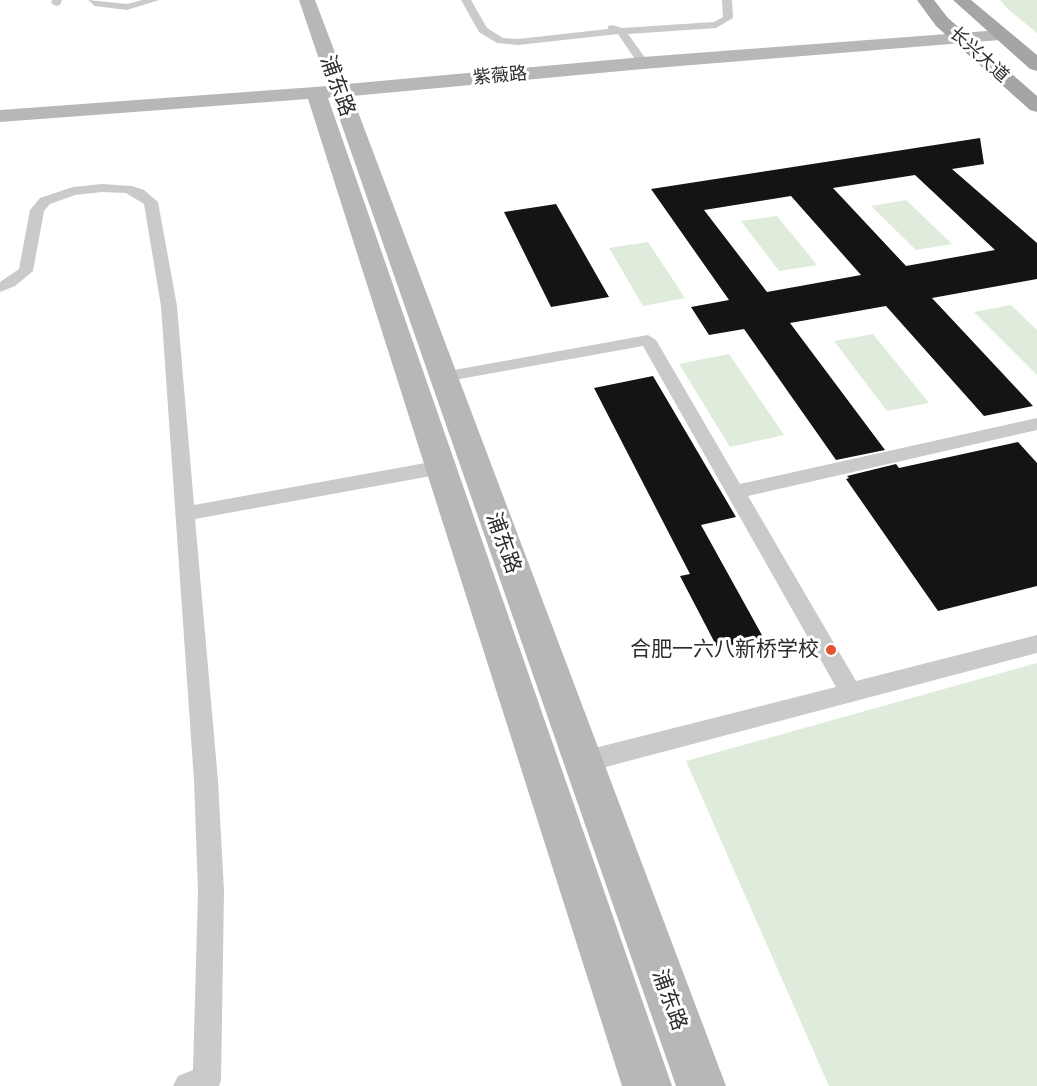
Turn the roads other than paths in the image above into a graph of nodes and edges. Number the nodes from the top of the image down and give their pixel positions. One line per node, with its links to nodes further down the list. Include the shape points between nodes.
1 (93, 0): 2 (lane, via 127,7)
2 (154, 0)
3 (286, 0): 15 (street, 浦东路)
4 (307, 0): 15 (street, 浦东路)
5 (466, 0): 11 (lane, via 483,30 501,41)
6 (727, 0): 11 (lane, via 728,18 716,25)
7 (925, 0): 12 (main road, 长兴大道)
8 (961, 0): 10 (main road, 长兴大道)
9 (581, 25): 11 (lane)
10 (993, 28): 12 (street, 紫薇路); 14 (main road, 长兴大道)
11 (621, 31): 13 (lane)
12 (953, 32): 13 (street, 紫薇路); 17 (main road, 长兴大道)
13 (639, 58): 15 (street, 紫薇路)
14 (1037, 65)
15 (325, 86): 16 (street, 紫薇路); 18 (street, 紫薇路); 20 (street, 浦东路); 22 (street, 浦东路)
16 (0, 104)
17 (1037, 106)
18 (0, 116)
19 (0, 287): 24 (lane, via 26,271 37,210 45,201 73,191 102,188 127,189 151,202 169,306)
20 (443, 377): 23 (lane, via 648,340); 27 (street, 浦东路)
21 (1035, 427): 23 (lane)
22 (442, 467): 24 (lane); 29 (street, 浦东路)
23 (736, 492): 26 (lane)
24 (185, 514): 28 (lane, via 211,891 207,1080)
25 (1037, 644): 26 (lane)
26 (851, 693): 27 (lane)
27 (583, 762): 30 (street, 浦东路)
28 (188, 1086)
29 (647, 1086)
30 (701, 1086)

